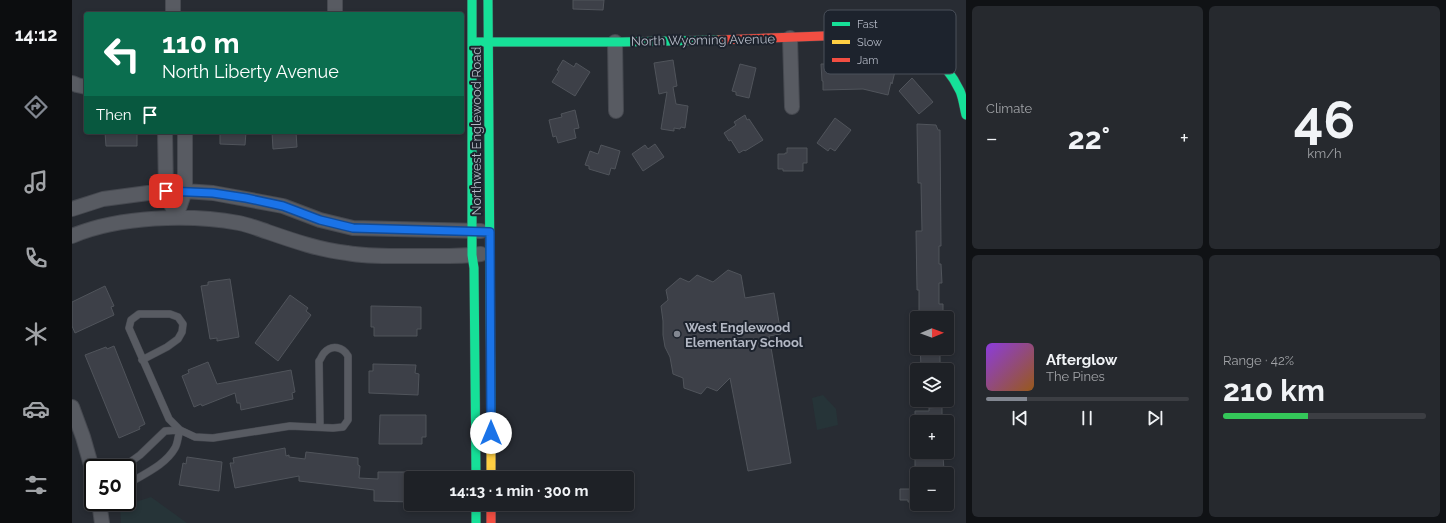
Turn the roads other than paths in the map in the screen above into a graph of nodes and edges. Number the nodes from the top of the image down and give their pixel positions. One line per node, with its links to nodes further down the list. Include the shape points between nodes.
1 (173, 0): 5 (street)
2 (335, 0): 6 (street)
3 (472, 0): 9 (main road, Northwest Englewood Road)
4 (488, 0): 10 (main road, Northwest Englewood Road)
5 (173, 12)
6 (335, 12)
7 (824, 37): 8 (main road, North Wyoming Avenue)
8 (790, 38): 11 (main road, North Wyoming Avenue); 15 (street, North Wyoming Avenue)
9 (473, 42): 10 (main road, North Wyoming Avenue); 24 (main road, Northwest Englewood Road)
10 (488, 42): 11 (main road, North Wyoming Avenue); 25 (main road, Northwest Englewood Road)
11 (615, 42): 16 (street, North Wyoming Avenue)
12 (950, 74): 17 (main road, North Wyoming Avenue, via 960,92)
13 (72, 83): 14 (street)
14 (84, 87)
15 (792, 106)
16 (616, 111)
17 (966, 115)
18 (165, 135): 19 (street); 20 (street)
19 (185, 135): 21 (street)
20 (166, 191): 21 (street); 22 (street, via 103,199); 23 (street)
21 (185, 191): 23 (street); 24 (street, via 213,193 283,206 320,220 353,228)
22 (72, 209)
23 (176, 218): 26 (street, via 122,222); 28 (street, via 240,224 315,247 347,253 378,256)
24 (473, 231): 25 (street); 28 (main road, Northwest Englewood Road)
25 (490, 232): 27 (main road, Northwest Englewood Road)
26 (72, 236)
27 (490, 253): 28 (street); 36 (main road, Northwest Englewood Road)
28 (472, 255): 35 (main road, Northwest Englewood Road)
29 (142, 360): 29 (lane, via 129,328 131,320 139,314 170,314 178,317 183,324 178,339); 32 (lane, via 169,419)
30 (72, 407): 33 (street)
31 (320, 427): 31 (lane, via 319,361 324,352 339,347 348,356 348,420 343,427); 32 (lane, via 290,426 213,438 195,437)
32 (180, 430): 34 (lane, via 165,431); 37 (lane, via 176,447 168,457)
33 (89, 459)
34 (134, 459)
35 (476, 471)
36 (491, 471)
37 (136, 479)
38 (100, 511): 41 (street)
39 (476, 511): 42 (main road)
40 (491, 511): 43 (main road)
41 (102, 523)
42 (476, 523)
43 (491, 523)

